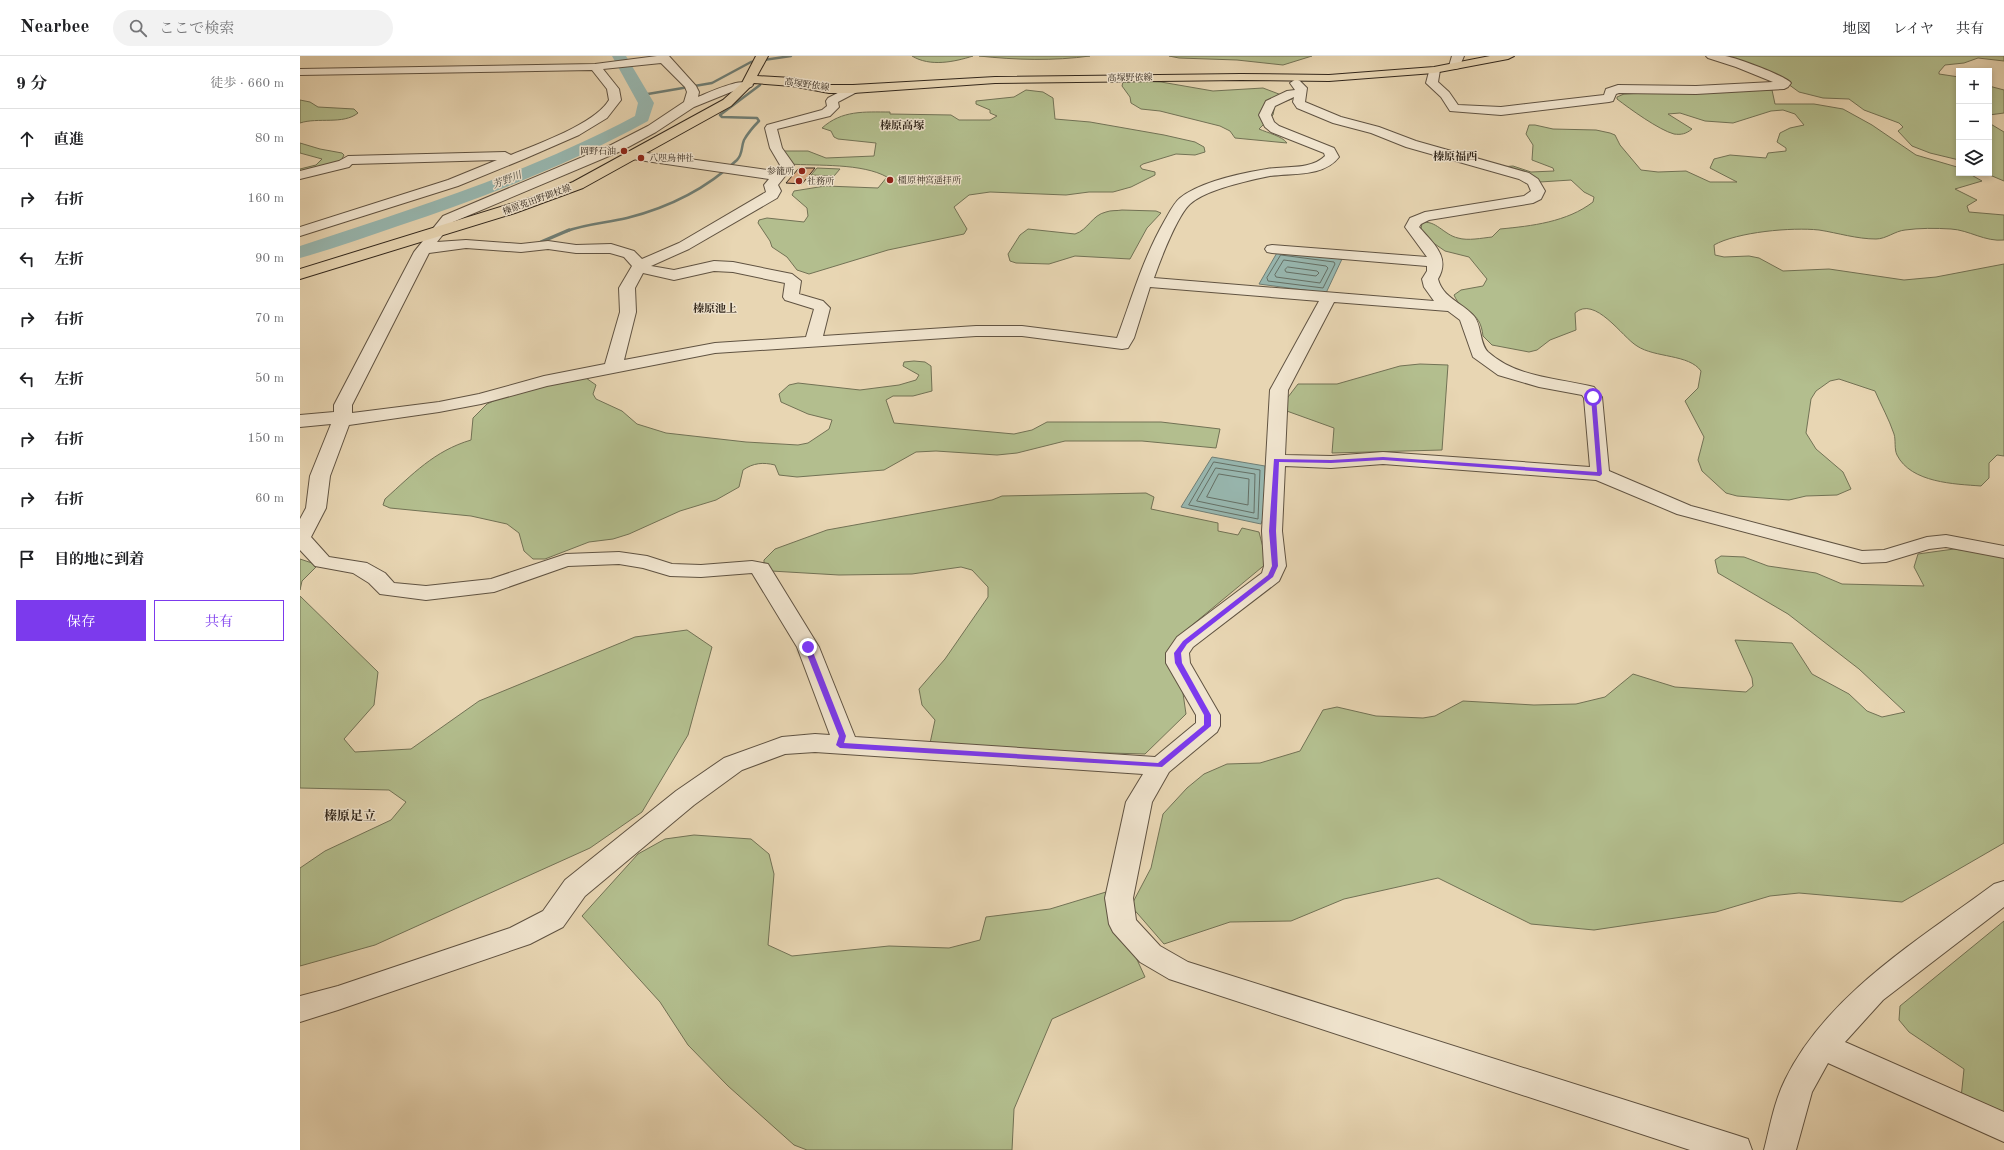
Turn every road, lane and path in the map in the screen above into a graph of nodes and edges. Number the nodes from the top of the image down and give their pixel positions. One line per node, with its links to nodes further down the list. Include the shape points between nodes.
1 (762, 56): 12 (main road, 榛原菟田野御杖線)
2 (1508, 56): 6 (main road, 高塚野依線)
3 (1712, 56): 9 (street, via 1732,61 1785,83 1696,90 1618,89 1610,92 1609,98 1501,111 1454,108 1432,83)
4 (450, 58): 8 (street, via 437,63)
5 (662, 58): 7 (street); 16 (street, via 691,86 693,91)
6 (1456, 61): 9 (main road, 高塚野依線)
7 (599, 67): 8 (street); 18 (street, via 613,89 615,100 611,107 603,115 575,132)
8 (432, 70): 10 (street)
9 (1434, 70): 11 (main road, 高塚野依線)
10 (300, 72)
11 (1293, 79): 13 (main road, 高塚野依線, via 1241,77 995,80); 14 (street, via 1301,88)
12 (749, 82): 13 (main road, 高塚野依線, via 792,82 829,89); 15 (main road, 榛原菟田野御杖線); 16 (street)
13 (852, 89): 20 (street, via 832,101 833,107 826,113 771,128 776,148 787,165)
14 (1300, 93): 25 (street, via 1301,105 1337,120 1524,176 1533,182 1538,191 1536,196 1528,200 1425,216 1415,221 1412,227 1435,256); 28 (street, via 1291,94 1270,104 1265,115 1275,129 1329,151 1332,157 1329,162 1318,167 1270,173 1194,195 1184,202 1168,228)
15 (727, 103): 16 (street); 17 (main road, 榛原菟田野御杖線)
16 (690, 104): 22 (street, via 652,129 616,148 448,219)
17 (632, 155): 20 (street); 22 (main road, 榛原菟田野御杖線, via 578,185 554,195)
18 (518, 156): 19 (street, via 348,160 344,164); 21 (street, via 453,183)
19 (300, 175)
20 (778, 176): 26 (street, via 771,185 774,192 772,195 684,246)
21 (300, 232)
22 (437, 232): 23 (street); 27 (main road, 榛原菟田野御杖線)
23 (426, 248): 26 (street, via 466,244 521,248 548,245 576,249 611,248 629,254); 33 (street, via 343,405)
24 (1272, 249): 25 (street)
25 (1436, 262): 30 (street, via 1435,271 1430,279 1432,286)
26 (639, 267): 31 (street, via 674,275 714,266 787,276 793,281 791,297 817,304 822,308); 32 (street, via 627,288 628,312)
27 (300, 274)
28 (1144, 282): 29 (street); 31 (street, via 1122,344 1022,331 976,331)
29 (1329, 297): 30 (street); 35 (street, via 1279,390)
30 (1454, 307): 36 (street, via 1467,318 1479,354 1504,371 1539,382 1588,391 1593,397)
31 (813, 342): 32 (street, via 715,348)
32 (613, 368): 33 (street, via 544,381 446,406)
33 (342, 418): 34 (street); 37 (street, via 320,476 316,508)
34 (300, 421)
35 (1276, 460): 36 (street, via 1331,462 1383,458); 40 (street, via 1272,531 1275,566 1271,576 1185,642 1177,653 1178,663 1208,715 1208,726)
36 (1600, 474): 38 (street, via 1684,510 1862,557 1886,556 1927,543 1946,541)
37 (300, 539): 39 (street, via 322,562 359,568 388,588 426,593 494,585 566,560 619,558 647,562 670,570 700,571 752,567 760,569 808,647 843,736)
38 (2004, 552)
39 (840, 745): 40 (street); 42 (street, via 815,743 782,746 732,764 685,798 576,888 554,919 520,936)
40 (1160, 766): 45 (street, via 1139,802 1119,898 1123,924 1150,954 1179,970)
41 (2004, 892): 43 (street, via 1873,991)
42 (300, 1009)
43 (1822, 1046): 44 (street); 46 (street, via 1797,1088)
44 (2004, 1127)
45 (1736, 1150)
46 (1780, 1150)

